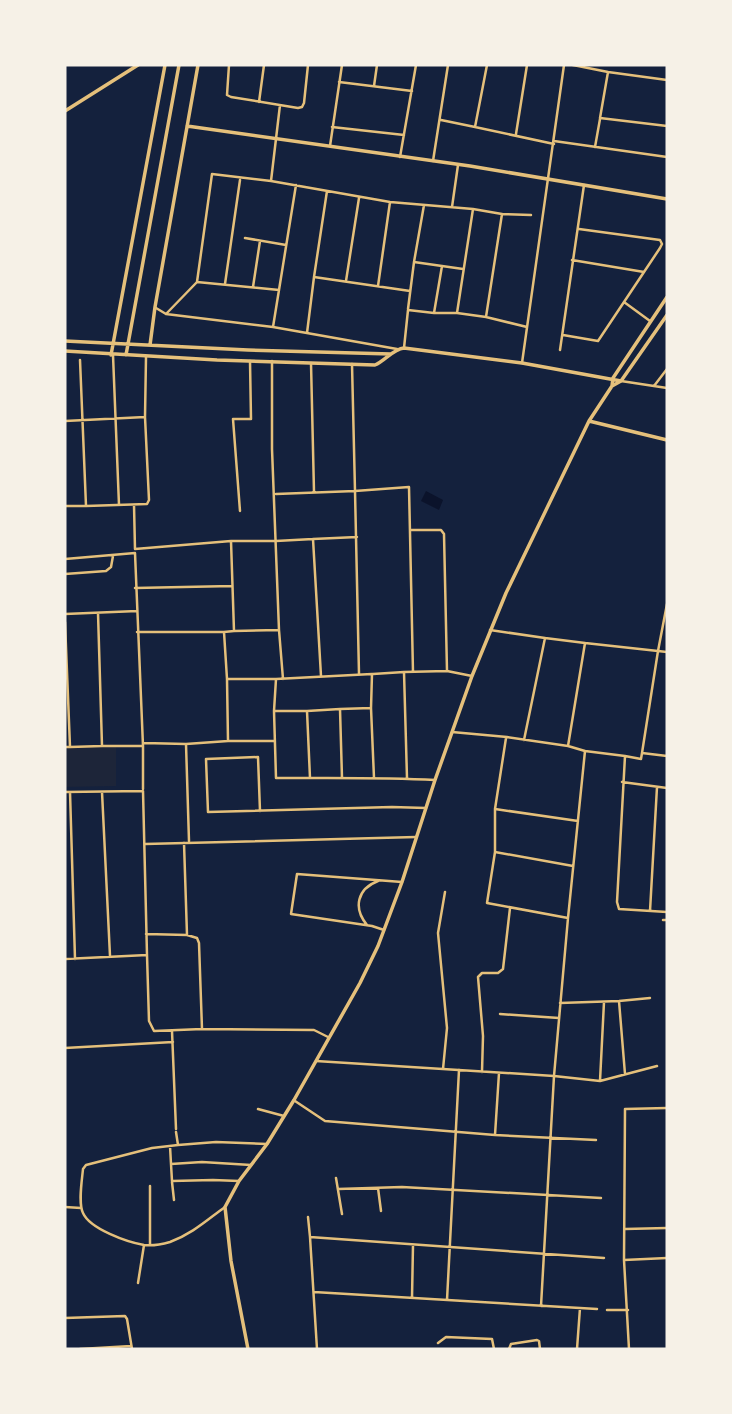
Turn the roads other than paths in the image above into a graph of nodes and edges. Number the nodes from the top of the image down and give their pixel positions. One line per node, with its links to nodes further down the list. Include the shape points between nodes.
1 (138, 65): 23 (street)
2 (165, 65): 86 (street)
3 (179, 65): 87 (street)
4 (198, 65): 26 (street)
5 (229, 65): 21 (street, via 227,95)
6 (264, 65): 21 (street)
7 (308, 65): 22 (street, via 302,107)
8 (342, 65): 18 (street)
9 (377, 65): 19 (street)
10 (416, 65): 20 (street)
11 (448, 65): 25 (street)
12 (487, 65): 29 (street)
13 (527, 65): 31 (street)
14 (564, 65): 33 (street)
15 (573, 65): 16 (street)
16 (608, 72): 17 (street); 24 (street)
17 (667, 80)
18 (339, 82): 19 (street); 28 (street)
19 (374, 86): 20 (street)
20 (412, 91): 30 (street)
21 (259, 102): 22 (street)
22 (279, 105): 32 (street)
23 (65, 111)
24 (600, 118): 27 (street); 35 (street)
25 (440, 120): 29 (street); 38 (street)
26 (187, 126): 32 (street); 73 (street)
27 (667, 126)
28 (332, 127): 30 (street); 34 (street)
29 (475, 127): 31 (street)
30 (404, 135): 36 (street)
31 (516, 136): 33 (street)
32 (276, 139): 34 (street); 42 (street)
33 (554, 142): 35 (street); 41 (street)
34 (330, 146): 36 (street)
35 (595, 147): 37 (street)
36 (400, 156): 38 (street)
37 (667, 157)
38 (433, 161): 39 (street)
39 (458, 165): 41 (street); 50 (street)
40 (240, 179): 42 (street); 65 (street, via 212,174); 66 (street)
41 (547, 179): 43 (street); 82 (street)
42 (271, 181): 44 (street)
43 (584, 185): 47 (street); 54 (street)
44 (296, 186): 45 (street); 57 (street)
45 (327, 191): 46 (street); 63 (street)
46 (360, 196): 48 (street); 64 (street)
47 (667, 199)
48 (390, 202): 49 (street); 67 (street)
49 (424, 205): 50 (street); 59 (street)
50 (452, 207): 51 (street)
51 (473, 209): 52 (street); 61 (street)
52 (502, 214): 53 (street); 79 (street)
53 (531, 215)
54 (578, 228): 58 (street); 62 (street, via 660,240 660,248)
55 (245, 238): 56 (street)
56 (260, 241): 57 (street); 68 (street)
57 (286, 244): 69 (street)
58 (572, 260): 62 (street); 84 (street)
59 (414, 262): 60 (street); 70 (street)
60 (442, 266): 61 (street); 75 (street)
61 (464, 269): 76 (street)
62 (643, 272): 72 (street)
63 (314, 276): 64 (street); 83 (street)
64 (346, 281): 67 (street)
65 (197, 282): 66 (street); 77 (street)
66 (225, 284): 68 (street)
67 (377, 286): 70 (street)
68 (253, 287): 69 (street)
69 (279, 290): 81 (street)
70 (410, 290): 74 (street)
71 (667, 297): 80 (street)
72 (624, 302): 80 (street); 84 (street, via 598,341)
73 (155, 307): 77 (street); 88 (street)
74 (408, 310): 75 (street); 89 (street)
75 (434, 313): 76 (street)
76 (457, 313): 79 (street)
77 (166, 314): 81 (street)
78 (667, 315): 105 (street)
79 (486, 317): 82 (street)
80 (651, 321): 104 (street)
81 (273, 327): 83 (street)
82 (527, 327): 101 (street)
83 (307, 333): 90 (street)
84 (563, 335): 91 (street)
85 (65, 341): 86 (street)
86 (113, 344): 87 (street); 93 (street)
87 (127, 344): 88 (street); 94 (street)
88 (150, 345): 95 (street)
89 (404, 348): 90 (street); 101 (street)
90 (397, 349): 95 (street)
91 (561, 350)
92 (65, 351): 93 (street)
93 (112, 355): 94 (street); 110 (street)
94 (126, 355): 96 (street)
95 (391, 355): 102 (street, via 375,365)
96 (146, 357): 98 (street); 109 (street)
97 (80, 360): 112 (street)
98 (250, 361): 99 (street); 122 (street, via 251,419 233,419)
99 (272, 362): 100 (street); 117 (street)
100 (311, 363): 102 (street); 116 (street)
101 (522, 363): 104 (street)
102 (352, 364): 115 (street)
103 (667, 369): 107 (street)
104 (613, 378): 105 (street); 106 (street)
105 (621, 381): 106 (street); 107 (street)
106 (612, 386): 113 (street)
107 (654, 386): 108 (street)
108 (667, 387)
109 (145, 418): 110 (street); 119 (street, via 149,500)
110 (115, 419): 112 (street); 118 (street)
111 (65, 421): 112 (street)
112 (83, 421): 121 (street)
113 (589, 421): 114 (street); 140 (street)
114 (667, 440)
115 (355, 491): 116 (street); 123 (street, via 410,487); 124 (street)
116 (314, 492): 117 (street)
117 (275, 494): 127 (street)
118 (119, 505): 119 (street); 121 (street)
119 (134, 505): 128 (street)
120 (65, 506): 121 (street)
121 (86, 506)
122 (240, 511)
123 (411, 530): 148 (street, via 436,529 444,534); 150 (street)
124 (357, 537): 125 (street); 151 (street)
125 (313, 540): 127 (street); 153 (street)
126 (231, 541): 127 (street); 128 (street); 132 (street)
127 (276, 541): 139 (street)
128 (135, 551): 129 (street); 133 (street)
129 (113, 556): 130 (street); 131 (street, via 106,571)
130 (65, 559)
131 (65, 574)
132 (232, 586): 133 (street); 141 (street)
133 (135, 588): 135 (street)
134 (667, 604): 146 (street)
135 (137, 611): 136 (street); 142 (street)
136 (98, 613): 137 (street); 169 (street)
137 (65, 614)
138 (65, 622): 172 (street)
139 (279, 629): 141 (street); 157 (street)
140 (490, 630): 144 (street); 154 (street)
141 (234, 631): 143 (street)
142 (137, 632): 143 (street); 168 (street)
143 (224, 632): 155 (street)
144 (545, 638): 145 (street); 164 (street)
145 (585, 643): 146 (street); 170 (street)
146 (658, 651): 147 (street); 174 (street)
147 (667, 652)
148 (447, 671): 150 (street); 154 (street)
149 (404, 672): 150 (street); 152 (street); 180 (street)
150 (413, 672)
151 (359, 674): 152 (street); 153 (street)
152 (372, 674): 158 (street)
153 (321, 676): 157 (street)
154 (472, 676): 162 (street)
155 (227, 679): 156 (street); 165 (street)
156 (276, 679): 157 (street); 160 (street)
157 (283, 679)
158 (371, 708): 159 (street); 179 (street)
159 (340, 709): 161 (street); 178 (street)
160 (274, 711): 161 (street); 166 (street)
161 (307, 711): 177 (street)
162 (452, 732): 163 (street); 181 (street)
163 (506, 737): 164 (street); 190 (street)
164 (524, 740): 170 (street)
165 (228, 741): 166 (street); 167 (street)
166 (275, 741): 177 (street, via 276,778)
167 (186, 744): 168 (street); 194 (street)
168 (143, 745): 169 (street); 186 (street)
169 (102, 746): 172 (street)
170 (568, 746): 173 (street)
171 (65, 747): 172 (street)
172 (70, 747)
173 (585, 751): 175 (street); 192 (street)
174 (642, 752): 175 (street, via 641,759); 176 (street)
175 (625, 756): 182 (street)
176 (667, 757)
177 (310, 778): 178 (street)
178 (342, 778): 179 (street)
179 (374, 778): 180 (street)
180 (407, 778): 181 (street)
181 (435, 780): 189 (street)
182 (622, 782): 183 (street); 203 (street, via 617,902 619,909)
183 (657, 787): 184 (street); 203 (street)
184 (667, 788)
185 (102, 791): 186 (street); 188 (street); 211 (street)
186 (143, 791): 196 (street)
187 (65, 792): 188 (street)
188 (70, 792): 213 (street)
189 (426, 808): 191 (street); 193 (street)
190 (495, 809): 192 (street); 197 (street)
191 (260, 811): 191 (street, via 208,812 206,758 258,757)
192 (578, 821): 198 (street)
193 (416, 837): 194 (street); 200 (street)
194 (189, 842): 195 (street)
195 (184, 843): 196 (street); 209 (street)
196 (145, 844): 208 (street)
197 (495, 852): 198 (street); 202 (street, via 487,903)
198 (573, 866): 205 (street)
199 (381, 880): 200 (street); 206 (street, via 368,885 359,901 358,911); 206 (street, via 297,874 291,914)
200 (402, 882): 207 (street)
201 (445, 892): 227 (street, via 438,933 447,1028)
202 (510, 908): 205 (street); 229 (street, via 503,970 478,977)
203 (650, 911): 204 (street)
204 (667, 912)
205 (568, 918): 217 (street)
206 (367, 925): 207 (street)
207 (384, 930): 222 (street)
208 (146, 934): 209 (street); 210 (street)
209 (187, 934): 220 (street, via 199,943)
210 (147, 955): 211 (street); 221 (street, via 149,1021 154,1031)
211 (110, 957): 213 (street)
212 (65, 959): 213 (street)
213 (75, 959)
214 (650, 998): 215 (street)
215 (618, 1001): 216 (street); 231 (street)
216 (604, 1002): 217 (street); 233 (street)
217 (560, 1003): 219 (street)
218 (500, 1014): 219 (street)
219 (559, 1018): 232 (street)
220 (202, 1029): 221 (street); 222 (street, via 314,1030)
221 (172, 1031): 223 (street)
222 (328, 1037): 225 (street)
223 (173, 1042): 224 (street); 243 (street)
224 (65, 1048)
225 (316, 1061): 227 (street); 234 (street)
226 (657, 1066): 231 (street)
227 (443, 1069): 228 (street)
228 (459, 1070): 229 (street); 238 (street)
229 (482, 1072): 230 (street)
230 (499, 1073): 232 (street); 239 (street)
231 (625, 1074): 233 (street)
232 (554, 1076): 233 (street); 240 (street)
233 (600, 1081)
234 (294, 1100): 237 (street); 238 (street, via 325,1121)
235 (667, 1108): 264 (street, via 625,1109)
236 (258, 1109): 237 (street)
237 (284, 1116): 242 (street)
238 (456, 1132): 239 (street); 253 (street)
239 (495, 1135): 240 (street)
240 (551, 1138): 241 (street); 254 (street)
241 (596, 1140)
242 (267, 1144): 243 (street); 246 (street)
243 (178, 1145): 244 (street)
244 (170, 1146): 245 (street); 259 (street, via 86,1165)
245 (172, 1164): 246 (street); 248 (street)
246 (252, 1165): 249 (street)
247 (336, 1178): 252 (street)
248 (172, 1181): 249 (street); 256 (street)
249 (239, 1181): 258 (street)
250 (150, 1186): 268 (street)
251 (378, 1188): 252 (street); 253 (street); 260 (street)
252 (338, 1189): 261 (street)
253 (453, 1191): 254 (street); 269 (street)
254 (547, 1195): 255 (street); 270 (street)
255 (601, 1198)
256 (174, 1200)
257 (65, 1207): 259 (street)
258 (225, 1207): 268 (street, via 184,1236); 287 (street)
259 (81, 1208): 267 (street, via 84,1216 108,1233)
260 (381, 1211)
261 (342, 1214)
262 (308, 1217): 265 (street)
263 (667, 1228): 264 (street)
264 (624, 1229): 273 (street)
265 (310, 1237): 266 (street); 275 (street)
266 (413, 1244): 269 (street); 276 (street)
267 (144, 1245): 268 (street); 274 (street)
268 (150, 1245)
269 (450, 1246): 270 (street); 277 (street)
270 (544, 1254): 271 (street); 278 (street)
271 (604, 1258)
272 (667, 1258): 273 (street)
273 (624, 1260): 282 (street)
274 (138, 1283)
275 (313, 1292): 276 (street); 288 (street)
276 (412, 1298): 277 (street)
277 (447, 1300): 278 (street)
278 (541, 1306): 279 (street)
279 (580, 1308): 280 (street); 292 (street)
280 (597, 1309)
281 (607, 1310): 282 (street)
282 (628, 1310): 293 (street)
283 (65, 1318): 285 (street, via 125,1316)
284 (438, 1343): 289 (street, via 446,1337 492,1339)
285 (131, 1348): 286 (street)
286 (80, 1349)
287 (248, 1349)
288 (317, 1349)
289 (494, 1349)
290 (509, 1349): 291 (street, via 511,1344 537,1340)
291 (540, 1349)
292 (577, 1349)
293 (629, 1349)

